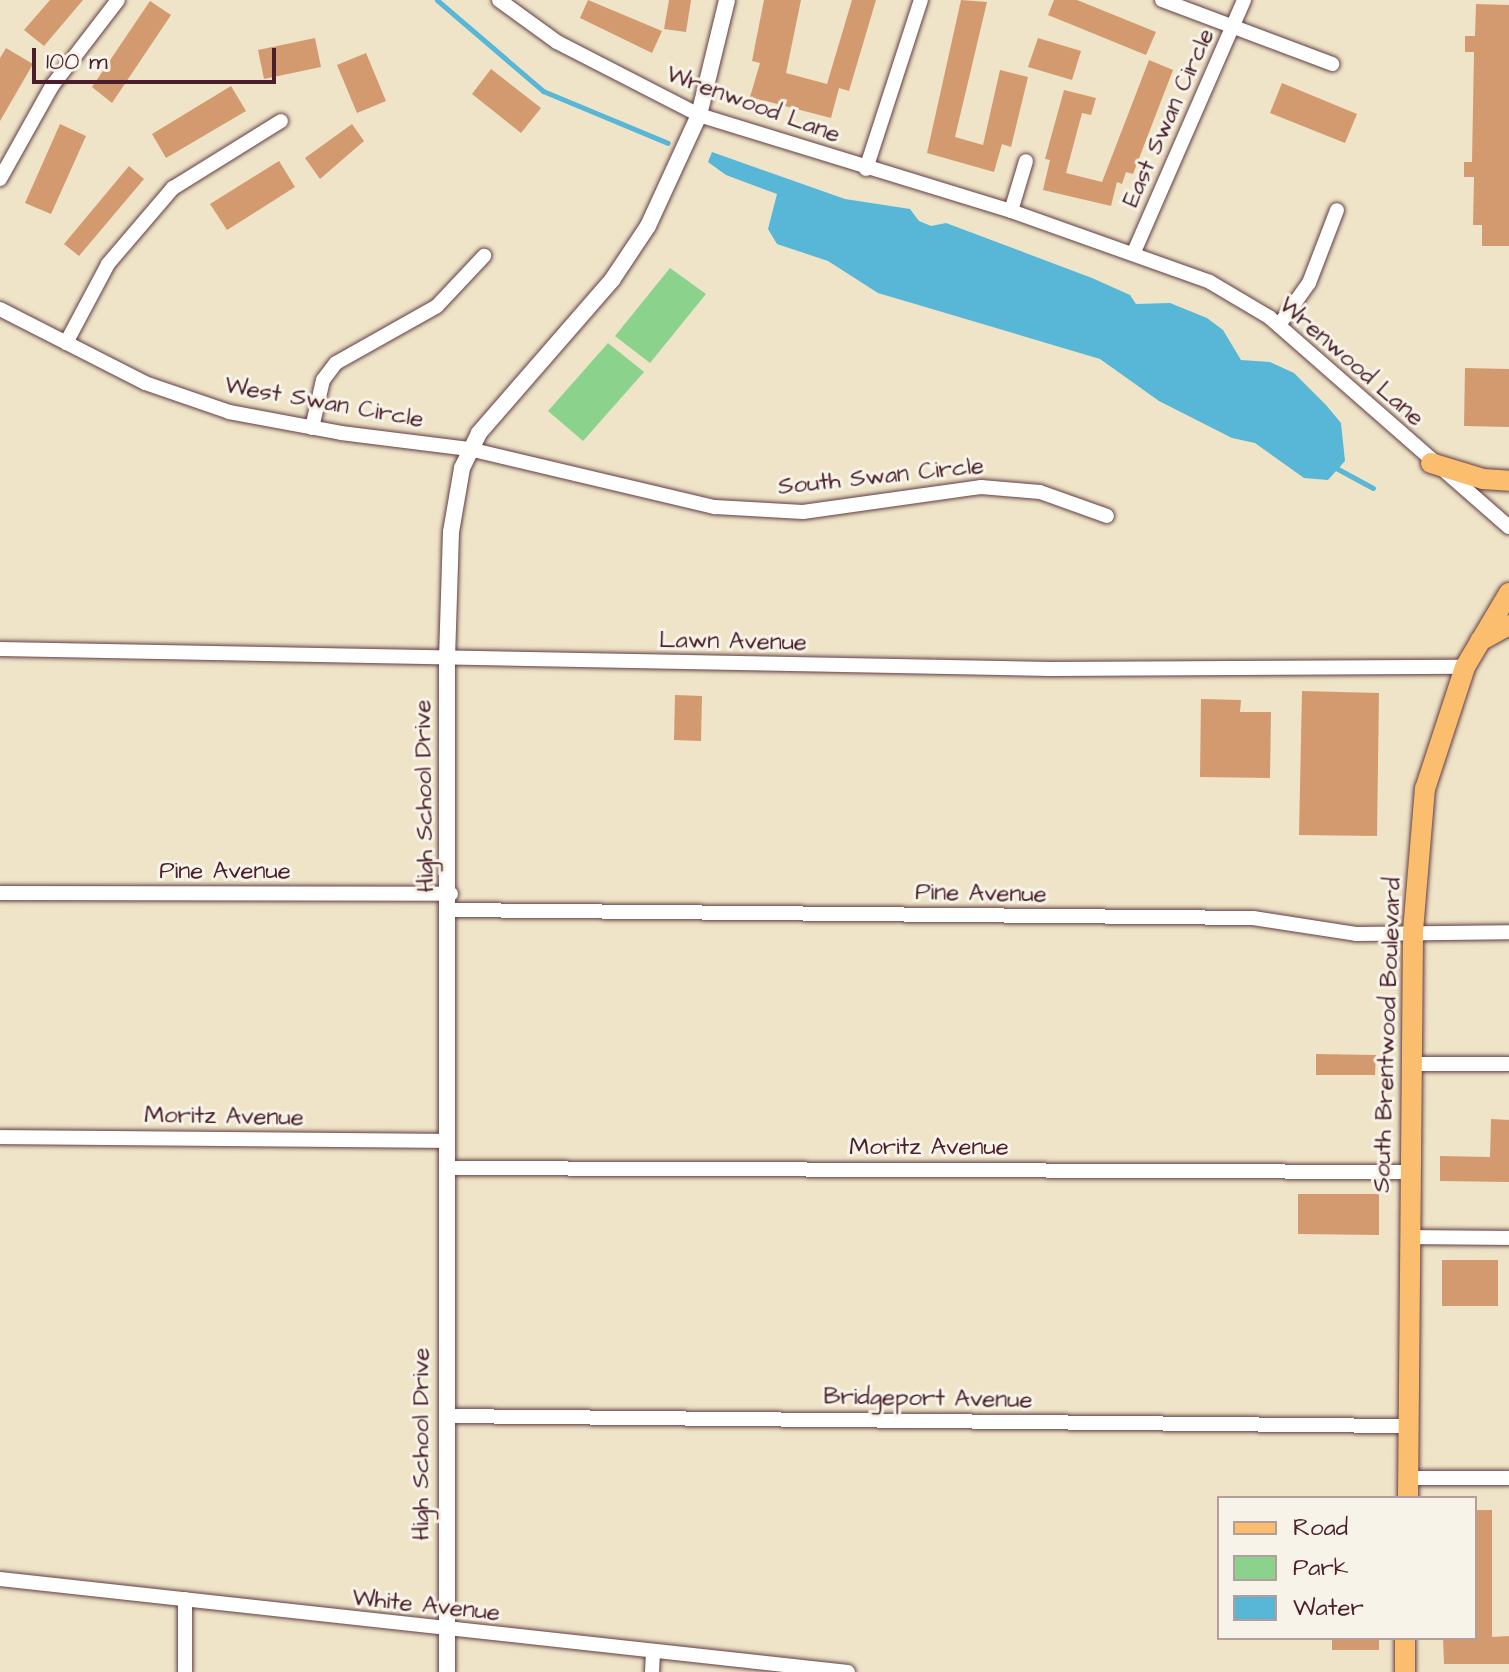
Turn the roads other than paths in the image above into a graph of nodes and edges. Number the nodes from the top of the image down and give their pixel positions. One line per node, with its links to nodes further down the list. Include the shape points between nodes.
1 (118, 0): 13 (street, via 52,86)
2 (499, 0): 9 (street, Wrenwood Lane, via 557,42)
3 (727, 0): 9 (street, High School Drive)
4 (921, 0): 12 (street)
5 (1162, 0): 7 (street)
6 (1244, 0): 7 (street, East Swan Circle)
7 (1233, 28): 8 (street); 16 (street, East Swan Circle)
8 (1332, 64)
9 (699, 115): 12 (street, Wrenwood Lane); 22 (street, High School Drive, via 666,192 625,262)
10 (281, 121): 20 (street, via 173,188 108,264)
11 (1026, 161): 15 (street)
12 (866, 169): 15 (street, Wrenwood Lane)
13 (0, 179)
14 (1337, 210): 19 (street, via 1309,283)
15 (1011, 211): 16 (street, Wrenwood Lane)
16 (1134, 252): 19 (street, Wrenwood Lane, via 1210,282)
17 (484, 256): 21 (street, via 437,306 336,363 323,380)
18 (0, 309): 20 (street, West Swan Circle)
19 (1279, 325): 23 (street, Wrenwood Lane)
20 (66, 343): 21 (street, West Swan Circle, via 145,383 215,407)
21 (312, 428): 22 (street, West Swan Circle)
22 (469, 449): 25 (street, South Swan Circle, via 715,507 819,511 981,487 1040,492); 31 (street, High School Drive, via 451,532)
23 (1431, 463): 24 (main road); 26 (street, Wrenwood Lane)
24 (1509, 481)
25 (1107, 516)
26 (1509, 527)
27 (1509, 593): 29 (main road, South Brentwood Boulevard)
28 (1509, 625): 29 (main road)
29 (1480, 641): 32 (main road, South Brentwood Boulevard)
30 (0, 649): 31 (street, Lawn Avenue)
31 (447, 659): 32 (street, Lawn Avenue, via 1050,669); 34 (street, High School Drive)
32 (1465, 667): 35 (main road, South Brentwood Boulevard, via 1425,789)
33 (0, 893): 34 (street, Pine Avenue)
34 (450, 902): 35 (street, Pine Avenue, via 1253,918 1356,934); 40 (street, High School Drive)
35 (1413, 931): 36 (street, Pine Avenue); 37 (main road, South Brentwood Boulevard)
36 (1509, 932)
37 (1411, 1064): 38 (street); 42 (main road, South Brentwood Boulevard)
38 (1509, 1064)
39 (0, 1137): 40 (street, Moritz Avenue)
40 (448, 1141): 41 (street, High School Drive)
41 (448, 1168): 42 (street, Moritz Avenue); 45 (street, High School Drive)
42 (1409, 1172): 43 (main road, South Brentwood Boulevard)
43 (1409, 1237): 44 (street); 46 (main road, South Brentwood Boulevard)
44 (1509, 1238)
45 (446, 1416): 46 (street, Bridgeport Avenue); 51 (street, High School Drive)
46 (1408, 1426): 48 (main road, South Brentwood Boulevard)
47 (1509, 1478): 48 (street)
48 (1408, 1488)
49 (0, 1579): 50 (street, White Avenue)
50 (185, 1599): 51 (street, White Avenue); 54 (street)
51 (448, 1630): 53 (street, White Avenue); 55 (street, High School Drive)
52 (1405, 1640): 58 (main road)
53 (653, 1653): 56 (street); 57 (street, White Avenue)
54 (185, 1672)
55 (447, 1672)
56 (652, 1672)
57 (845, 1672)
58 (1405, 1672)

